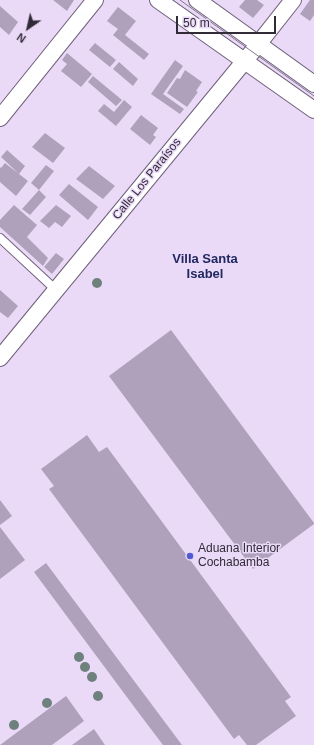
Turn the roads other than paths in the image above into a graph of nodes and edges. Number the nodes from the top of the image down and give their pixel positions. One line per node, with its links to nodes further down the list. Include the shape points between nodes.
1 (95, 0): 9 (street)
2 (158, 0): 6 (street)
3 (197, 0): 5 (street)
4 (292, 0): 5 (street, Calle Los Paraísos)
5 (258, 44): 6 (street, Calle Los Paraísos); 7 (street)
6 (245, 61): 8 (street); 11 (street, Calle Los Paraísos)
7 (314, 84)
8 (314, 110)
9 (0, 118)
10 (0, 238): 11 (lane)
11 (56, 290): 12 (street, Calle Los Paraísos)
12 (0, 358)

